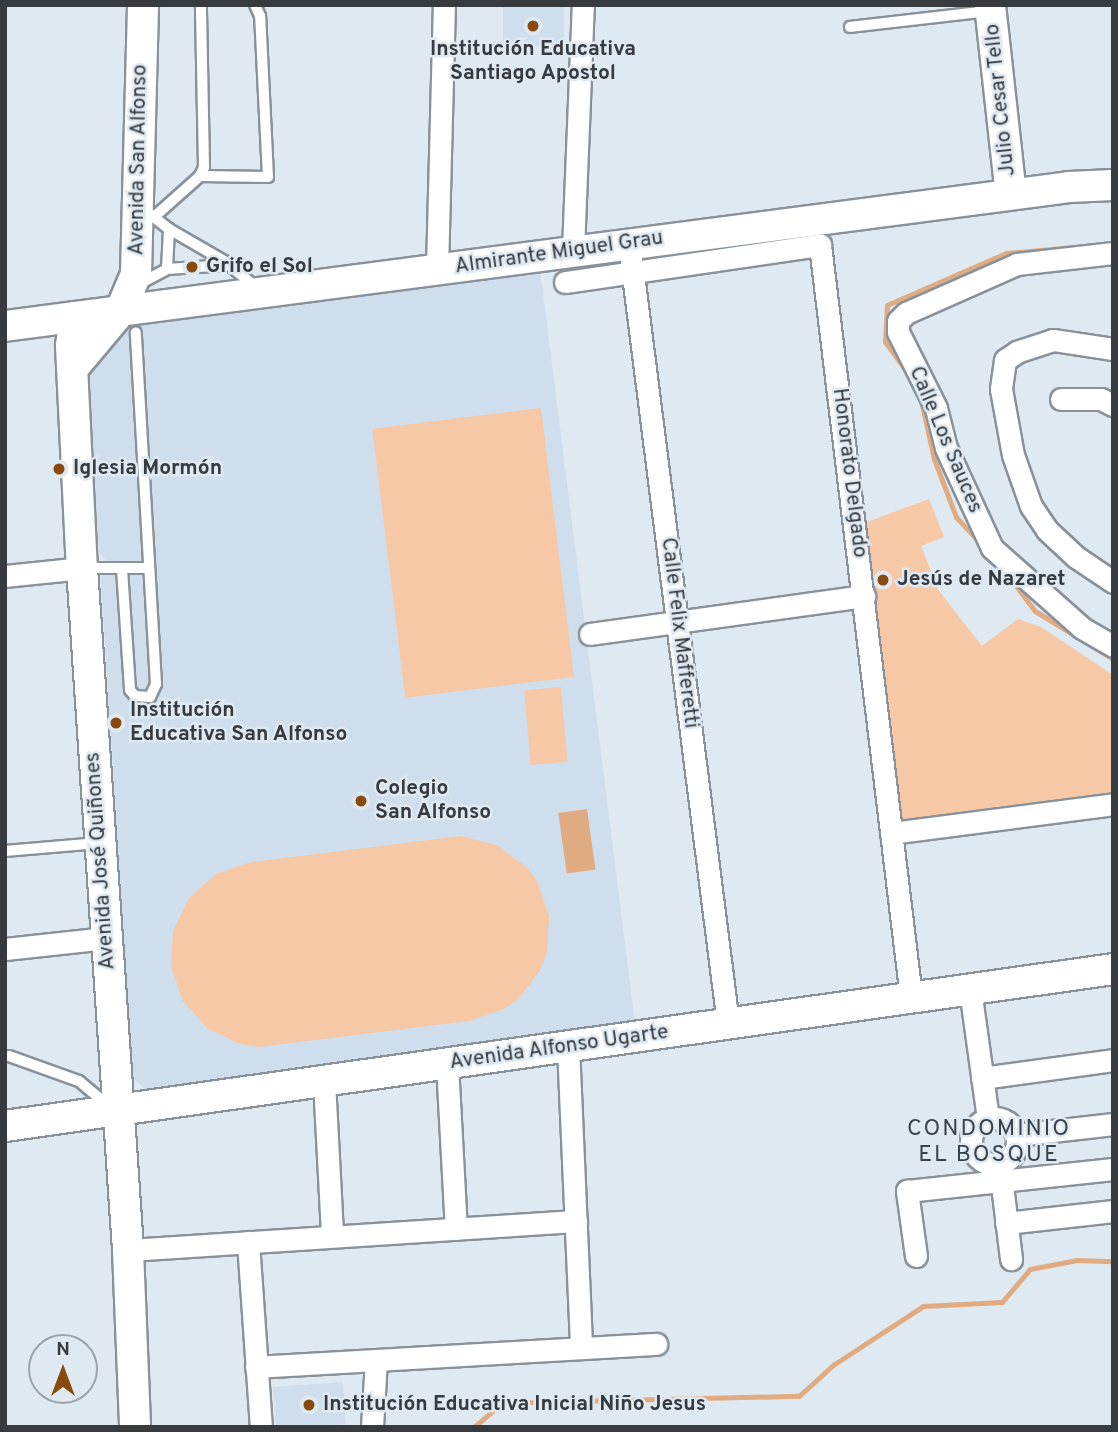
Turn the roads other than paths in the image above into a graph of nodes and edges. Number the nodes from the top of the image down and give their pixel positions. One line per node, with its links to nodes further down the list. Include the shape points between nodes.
1 (143, 5): 11 (street, Avenida San Alfonso)
2 (201, 5): 8 (lane)
3 (256, 5): 8 (lane, via 268,177)
4 (444, 5): 18 (street)
5 (583, 5): 13 (street)
6 (991, 8): 7 (lane); 10 (street, Julio Cesar Tello)
7 (850, 27)
8 (200, 176): 11 (lane)
9 (1113, 185): 10 (street, Almirante Miguel Grau)
10 (1011, 194): 15 (street, Almirante Miguel Grau)
11 (146, 210): 12 (lane); 21 (street, Avenida San Alfonso)
12 (169, 229): 16 (lane); 17 (lane)
13 (573, 250): 15 (street, Almirante Miguel Grau); 18 (street, Almirante Miguel Grau)
14 (1113, 253): 36 (street, Calle Los Sauces, via 1017,264 906,313 898,321 898,332 936,408 946,448 992,548 1063,612)
15 (631, 258): 19 (street, Honorato Delgado); 33 (street, Honorato Delgado, via 820,245); 34 (street, Calle Felix Mafferetti)
16 (229, 265): 17 (lane); 20 (lane)
17 (167, 269): 21 (lane)
18 (437, 269): 20 (street, Almirante Miguel Grau)
19 (565, 282)
20 (261, 292): 21 (street, Almirante Miguel Grau)
21 (130, 310): 22 (street, Almirante Miguel Grau); 25 (street); 29 (lane)
22 (75, 317): 23 (street, Almirante Miguel Grau); 25 (street, Avenida José Quiñones)
23 (5, 326)
24 (1113, 349): 32 (street, via 1053,340 1017,352 1005,359 1001,389 1013,455 1031,506 1047,530)
25 (73, 368): 28 (street, Avenida José Quiñones)
26 (1061, 399): 27 (street, via 1101,400)
27 (1113, 405)
28 (82, 568): 30 (lane); 31 (street); 39 (street, Avenida José Quiñones)
29 (147, 568): 30 (lane); 30 (lane, via 156,684 154,694 144,697 132,693 128,681)
30 (122, 569)
31 (5, 576)
32 (1113, 583)
33 (864, 596): 34 (street); 38 (street, Honorato Delgado)
34 (678, 625): 35 (street); 46 (street, Calle Felix Mafferetti)
35 (590, 634)
36 (1113, 646)
37 (1113, 804): 38 (street)
38 (891, 833): 45 (street, Honorato Delgado)
39 (99, 843): 40 (lane); 41 (street, Avenida José Quiñones)
40 (5, 851)
41 (106, 938): 42 (street); 53 (street, Avenida José Quiñones)
42 (5, 949)
43 (1113, 969): 44 (street, Avenida Alfonso Ugarte)
44 (970, 989): 45 (street, Avenida Alfonso Ugarte); 51 (street)
45 (911, 997): 46 (street, Avenida Alfonso Ugarte)
46 (728, 1024): 47 (street, Avenida Alfonso Ugarte)
47 (568, 1046): 50 (street, Avenida Alfonso Ugarte); 61 (street)
48 (9, 1056): 53 (lane, via 79,1081)
49 (1113, 1060): 51 (street)
50 (447, 1064): 52 (street, Avenida Alfonso Ugarte); 63 (street)
51 (982, 1078): 54 (street)
52 (324, 1081): 53 (street, Avenida Alfonso Ugarte); 64 (street)
53 (115, 1111): 56 (street, Avenida Alfonso Ugarte); 66 (street, Avenida José Quiñones)
54 (988, 1118): 57 (street, via 1009,1123); 59 (street, via 975,1127 973,1150)
55 (1113, 1124): 57 (street)
56 (5, 1126)
57 (1017, 1135): 59 (street, via 1016,1150)
58 (1113, 1168): 59 (street)
59 (1000, 1172): 62 (street); 67 (street, via 907,1191)
60 (1113, 1211): 62 (street)
61 (576, 1221): 63 (street); 70 (street)
62 (1006, 1223): 68 (street)
63 (456, 1228): 64 (street)
64 (332, 1236): 65 (street)
65 (248, 1242): 66 (street); 72 (street)
66 (128, 1250): 73 (street, Avenida José Quiñones)
67 (916, 1256)
68 (1011, 1259)
69 (656, 1344): 70 (street)
70 (581, 1348): 71 (street)
71 (376, 1360): 72 (street); 75 (street)
72 (256, 1367): 74 (street)
73 (135, 1427)
74 (261, 1427)
75 (372, 1427)

